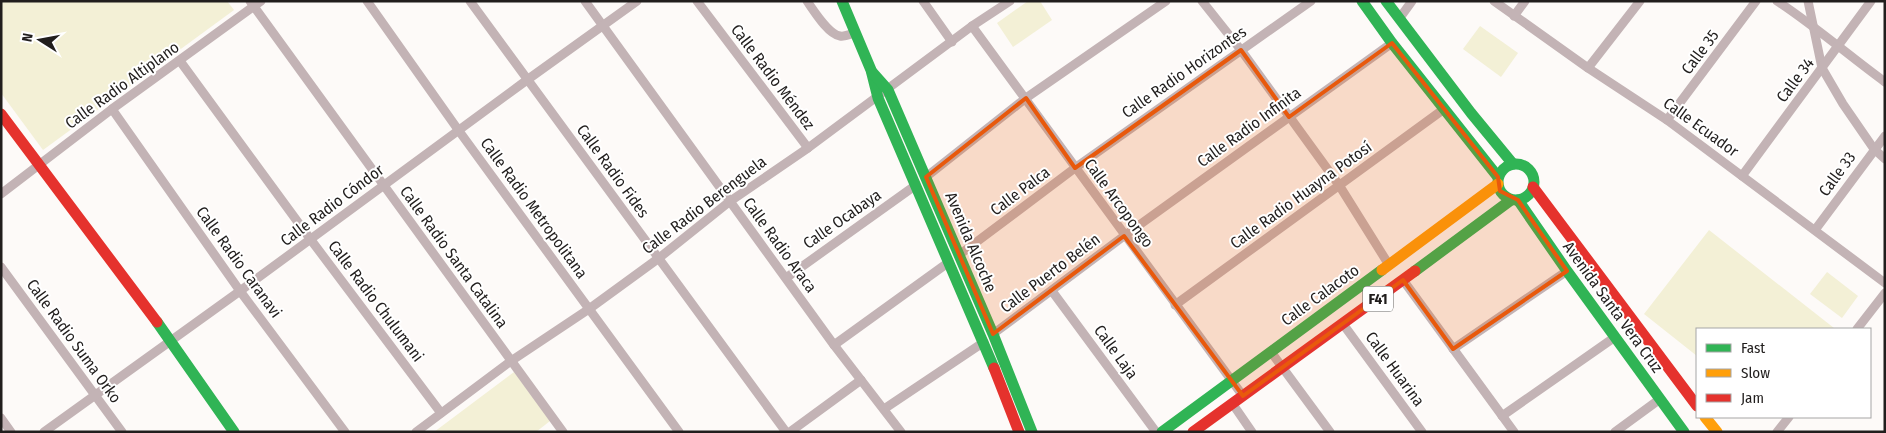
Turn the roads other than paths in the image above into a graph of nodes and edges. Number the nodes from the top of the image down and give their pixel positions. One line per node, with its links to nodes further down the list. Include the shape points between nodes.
1 (367, 1): 48 (street, Calle Radio Metropolitana)
2 (470, 1): 38 (street, Calle Radio Fides)
3 (585, 1): 27 (street, Calle Radio Araca)
4 (637, 1): 27 (street, Calle Radio Cóndor)
5 (697, 1): 50 (street, Calle Radio Méndez)
6 (807, 1): 29 (street, via 835,34)
7 (842, 1): 29 (street, Avenida Alcoche)
8 (923, 1): 30 (street)
9 (1010, 1): 28 (street, Calle Radio Berenguela)
10 (1166, 1): 42 (street)
11 (1202, 1): 33 (street)
12 (1311, 1): 33 (street, Calle Radio Horizontes)
13 (1362, 1): 31 (street)
14 (1386, 1): 25 (street)
15 (1412, 1): 25 (street)
16 (1494, 1): 24 (street, Calle Ecuador)
17 (1525, 1): 24 (street)
18 (1640, 1): 35 (street)
19 (1756, 1): 47 (street, Calle 35)
20 (1777, 1): 26 (street)
21 (1808, 1): 26 (street)
22 (1871, 1): 32 (street, Calle 34)
23 (255, 3): 34 (street, Calle Radio Altiplano); 59 (street, Calle Radio Santa Catalina)
24 (1514, 16): 35 (street, Calle Ecuador)
25 (1399, 19): 53 (street)
26 (1813, 25): 32 (street); 36 (street)
27 (603, 26): 38 (street, Calle Radio Cóndor); 65 (street, Calle Radio Araca)
28 (972, 26): 30 (street, Calle Radio Berenguela); 42 (street, Calle Arcopongo)
29 (855, 33): 37 (street, Avenida Alcoche)
30 (952, 42): 40 (street, Calle Radio Berenguela)
31 (1392, 43): 44 (street); 46 (street, Calle Radio Infinita)
32 (1837, 47): 36 (street, Calle 34); 39 (street)
33 (1241, 50): 46 (street); 55 (street, Calle Radio Horizontes)
34 (180, 61): 43 (street, Calle Radio Altiplano); 68 (street, Calle Radio Chulumani)
35 (1588, 68): 47 (street, Calle Ecuador)
36 (1822, 68): 51 (street); 56 (street, Calle 34)
37 (871, 70): 40 (street, Avenida Alcoche); 41 (street, Avenida Alcoche)
38 (526, 80): 48 (street, Calle Radio Cóndor); 70 (street, Calle Radio Fides)
39 (1885, 82)
40 (888, 90): 41 (street, Calle Radio Berenguela); 57 (street, Avenida Alcoche)
41 (878, 98): 50 (street, Calle Radio Berenguela); 60 (street, Avenida Alcoche)
42 (1026, 98): 55 (street, Calle Arcopongo); 57 (street)
43 (112, 108): 54 (street, Calle Radio Altiplano); 78 (street, Calle Radio Caranavi)
44 (1444, 109): 58 (street); 61 (street, Calle Radio Huayna Potosí)
45 (1, 114): 54 (street)
46 (1289, 117): 61 (street); 67 (street, Calle Radio Infinita)
47 (1667, 120): 56 (street, Calle Ecuador)
48 (459, 131): 59 (street, Calle Radio Cóndor); 82 (street, Calle Radio Metropolitana)
49 (1885, 136): 51 (street, Calle 33)
50 (808, 148): 65 (street, Calle Radio Berenguela)
51 (1874, 149): 52 (street); 66 (street, Calle 33)
52 (1885, 159)
53 (1513, 164): 58 (street, via 1501,171); 62 (street, via 1527,168)
54 (39, 165): 63 (street, Calle Radio Altiplano); 87 (street)
55 (1075, 168): 67 (street, Calle Arcopongo); 69 (street, Calle Palca)
56 (1742, 176): 66 (street, Calle Ecuador)
57 (926, 177): 69 (street, Avenida Alcoche)
58 (1498, 181): 64 (street, via 1500,191); 72 (street, Calle Calacoto / F41)
59 (383, 185): 68 (street, Calle Radio Cóndor); 91 (street, Calle Radio Santa Catalina)
60 (916, 185): 71 (street, Avenida Alcoche); 75 (street, Calle Ocabaya)
61 (1339, 185): 72 (street); 81 (street, Calle Radio Huayna Potosí)
62 (1533, 187): 64 (street, via 1524,198); 99 (street, Avenida Santa Vera Cruz)
63 (1, 194)
64 (1514, 200): 74 (street, Avenida Santa Vera Cruz); 76 (street, F41)
65 (730, 202): 70 (street, Calle Radio Berenguela); 75 (street, Calle Radio Araca)
66 (1815, 230): 77 (street, Calle Ecuador)
67 (1124, 236): 79 (street, Calle Puerto Belén); 81 (street, Calle Arcopongo)
68 (310, 240): 78 (street, Calle Radio Cóndor); 101 (street, Calle Radio Chulumani)
69 (959, 255): 86 (street, Avenida Alcoche)
70 (659, 258): 82 (street, Calle Radio Berenguela); 115 (street, Calle Radio Fides)
71 (949, 262): 86 (street, Avenida Alcoche); 88 (street)
72 (1389, 265): 90 (street, Calle Calacoto / F41)
73 (1, 267): 95 (street, Calle Radio Suma Orko)
74 (1567, 271): 85 (street, Avenida Santa Vera Cruz); 89 (street)
75 (786, 278): 88 (street, Calle Radio Araca)
76 (1403, 280): 83 (street, F41); 89 (street)
77 (1885, 283)
78 (240, 291): 87 (street, Calle Radio Cóndor); 111 (street, Calle Radio Caranavi)
79 (1052, 291): 86 (street, Calle Puerto Belén); 120 (street, Calle Laja)
80 (1885, 293): 84 (street)
81 (1175, 305): 94 (street, Calle Arcopongo)
82 (589, 309): 91 (street, Calle Radio Berenguela); 114 (street, Calle Radio Metropolitana)
83 (1343, 324): 92 (street, F41); 125 (street, Calle Huarina)
84 (1858, 328)
85 (1615, 337): 97 (street, Avenida Santa Vera Cruz); 102 (street)
86 (989, 338): 100 (street, Calle Puerto Belén); 118 (street, Avenida Alcoche); 119 (street, Avenida Alcoche)
87 (171, 342): 95 (street, Calle Radio Cóndor); 110 (street)
88 (834, 345): 93 (street, Calle Radio Araca)
89 (1453, 349): 102 (street)
90 (1271, 352): 92 (street); 94 (street, Calle Calacoto / F41)
91 (511, 362): 101 (street, Calle Radio Berenguela); 113 (street, Calle Radio Santa Catalina)
92 (1283, 367): 96 (street, F41); 124 (street)
93 (861, 380): 100 (street, Calle Radio Araca); 116 (street)
94 (1232, 380): 96 (street, Calle Arcopongo); 121 (street, Calle Calacoto / F41)
95 (94, 395): 108 (street, Calle Radio Cóndor); 109 (street, Calle Radio Suma Orko)
96 (1243, 396): 98 (street, F41)
97 (1660, 399): 127 (street); 128 (street, Avenida Santa Vera Cruz)
98 (1232, 403): 122 (street, F41); 123 (street)
99 (1696, 405)
100 (884, 409): 117 (street, Calle Radio Araca)
101 (441, 413): 112 (street, Calle Radio Berenguela)
102 (1502, 416): 126 (street)
103 (1, 418): 107 (street)
104 (1707, 418): 129 (street)
105 (1789, 418): 106 (street)
106 (1783, 430)
107 (11, 432)
108 (44, 432)
109 (122, 432)
110 (234, 432)
111 (345, 432)
112 (416, 432)
113 (563, 432)
114 (679, 432)
115 (786, 432)
116 (790, 432)
117 (901, 432)
118 (1019, 432)
119 (1032, 432)
120 (1156, 432)
121 (1162, 432)
122 (1193, 432)
123 (1252, 432)
124 (1330, 432)
125 (1422, 432)
126 (1514, 432)
127 (1615, 432)
128 (1684, 432)
129 (1717, 432)

